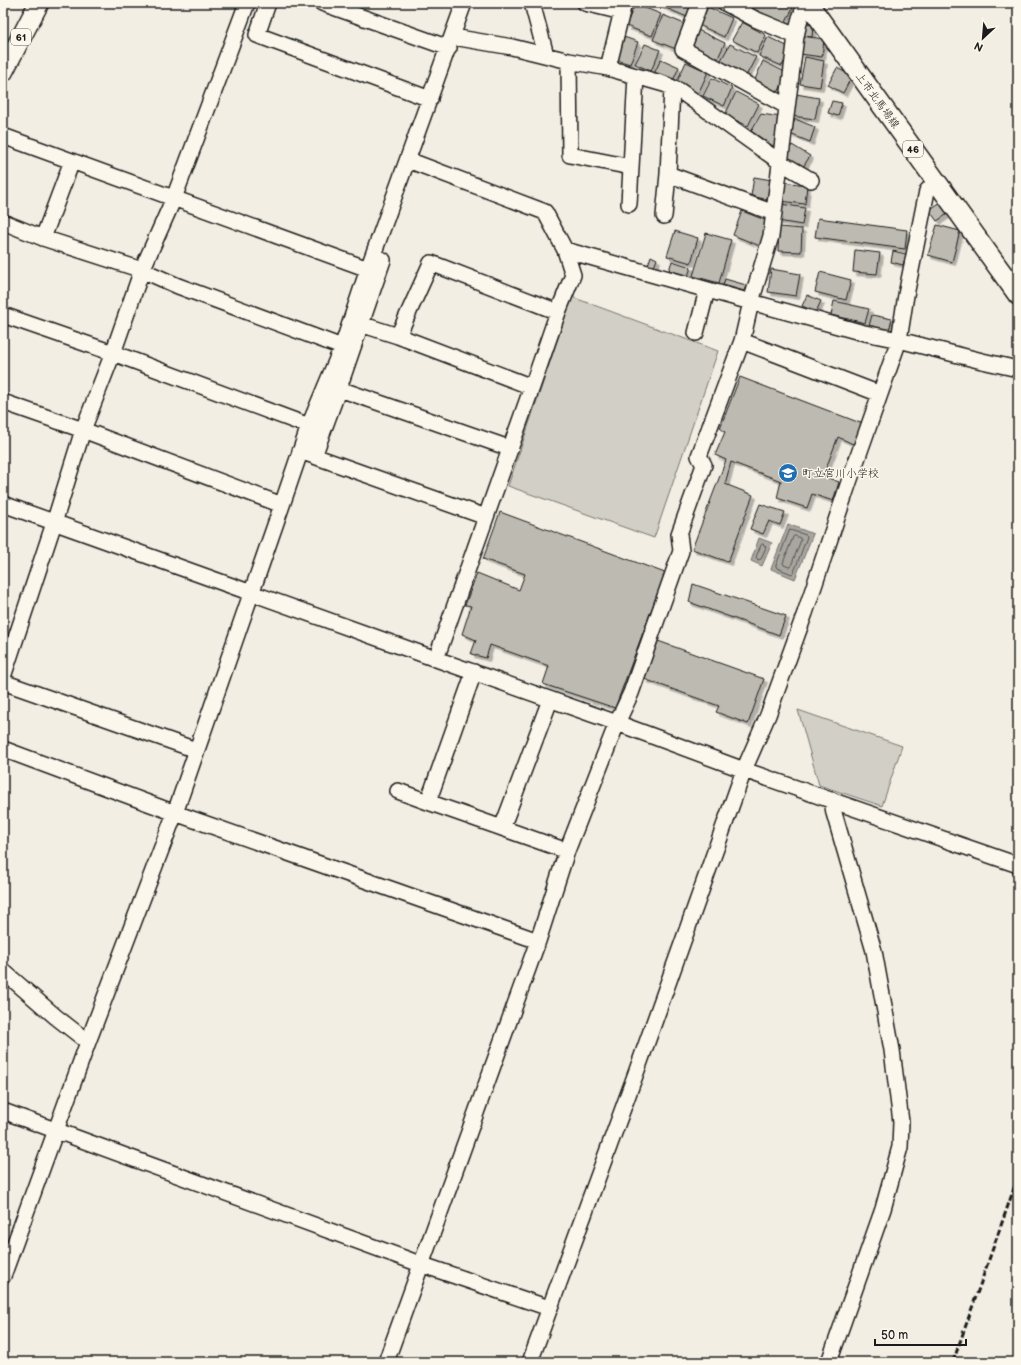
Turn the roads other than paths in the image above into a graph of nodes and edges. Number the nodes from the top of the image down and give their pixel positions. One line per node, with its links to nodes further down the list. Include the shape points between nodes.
1 (39, 3): 17 (main road, 61)
2 (247, 3): 30 (street)
3 (268, 3): 20 (street, via 257,36)
4 (322, 3): 13 (street)
5 (464, 3): 13 (street)
6 (532, 3): 14 (street)
7 (585, 3): 11 (street)
8 (700, 3): 21 (street, via 683,50)
9 (725, 3): 12 (street)
10 (807, 3): 12 (street); 29 (main road, 上市北馬場線 / 46)
11 (623, 8): 16 (street)
12 (796, 36): 21 (street)
13 (451, 43): 14 (street, via 512,47); 20 (street)
14 (546, 55): 15 (street)
15 (569, 62): 16 (street); 26 (street, via 570,155)
16 (608, 68): 18 (street)
17 (3, 72)
18 (636, 76): 19 (street); 26 (street)
19 (672, 88): 25 (street, via 680,91); 27 (street)
20 (430, 99): 23 (street)
21 (786, 106): 25 (street)
22 (3, 136): 24 (street)
23 (408, 160): 36 (street, via 545,212); 37 (street)
24 (72, 161): 30 (street); 35 (street)
25 (780, 162): 28 (street); 32 (street)
26 (631, 167): 31 (street)
27 (668, 174): 32 (street); 33 (street)
28 (811, 180)
29 (936, 181): 40 (main road, 上市北馬場線 / 46); 48 (street, via 927,190)
30 (174, 198): 37 (street); 38 (street)
31 (629, 204)
32 (774, 213): 41 (street, via 771,236)
33 (664, 216)
34 (3, 222): 35 (street)
35 (43, 238): 38 (street)
36 (565, 250): 39 (street); 42 (street, via 573,275)
37 (371, 263): 44 (street)
38 (142, 270): 49 (street); 50 (street)
39 (707, 290): 41 (street); 45 (street)
40 (1018, 295)
41 (751, 302): 47 (street); 48 (street)
42 (558, 312): 46 (street, via 431,263); 53 (street)
43 (3, 315): 50 (street)
44 (356, 322): 46 (street); 49 (street); 52 (street)
45 (696, 333)
46 (398, 336): 53 (street)
47 (742, 340): 54 (street); 70 (street, via 699,456 704,465 679,534 681,551 631,693)
48 (899, 340): 51 (street); 54 (street)
49 (342, 347): 52 (street)
50 (113, 353): 56 (street); 57 (street)
51 (1018, 369)
52 (333, 386): 56 (street); 58 (street); 59 (street)
53 (532, 387): 58 (street)
54 (880, 394): 73 (street, via 797,635 768,715)
55 (3, 402): 57 (street)
56 (309, 426): 59 (street)
57 (83, 430): 61 (street); 63 (street)
58 (509, 448): 62 (street)
59 (307, 453): 61 (street); 62 (street)
60 (3, 504): 63 (street)
61 (282, 506): 64 (street)
62 (486, 517): 65 (street)
63 (54, 523): 64 (street); 67 (street)
64 (251, 593): 65 (street); 72 (street)
65 (436, 659): 66 (street)
66 (474, 672): 69 (street); 76 (street)
67 (3, 677)
68 (3, 682): 72 (street)
69 (550, 700): 70 (street); 78 (street)
70 (617, 723): 73 (street); 79 (street)
71 (3, 749): 77 (street)
72 (196, 750): 77 (street)
73 (744, 770): 75 (street); 89 (street, via 639,1066)
74 (398, 791): 76 (street)
75 (832, 800): 80 (street); 92 (street, via 874,950 892,1050 901,1122 900,1147 883,1208)
76 (428, 802): 78 (street)
77 (175, 813): 81 (street); 83 (street)
78 (502, 828): 79 (street)
79 (567, 851): 81 (street)
80 (1018, 865)
81 (538, 941): 87 (street)
82 (3, 971): 83 (street)
83 (88, 1042): 85 (street)
84 (3, 1111): 85 (street)
85 (56, 1130): 86 (street); 87 (street)
86 (8, 1247): 88 (street)
87 (420, 1264): 89 (street); 90 (street)
88 (3, 1276)
89 (549, 1308): 91 (street)
90 (386, 1362)
91 (530, 1362)
92 (829, 1362)

